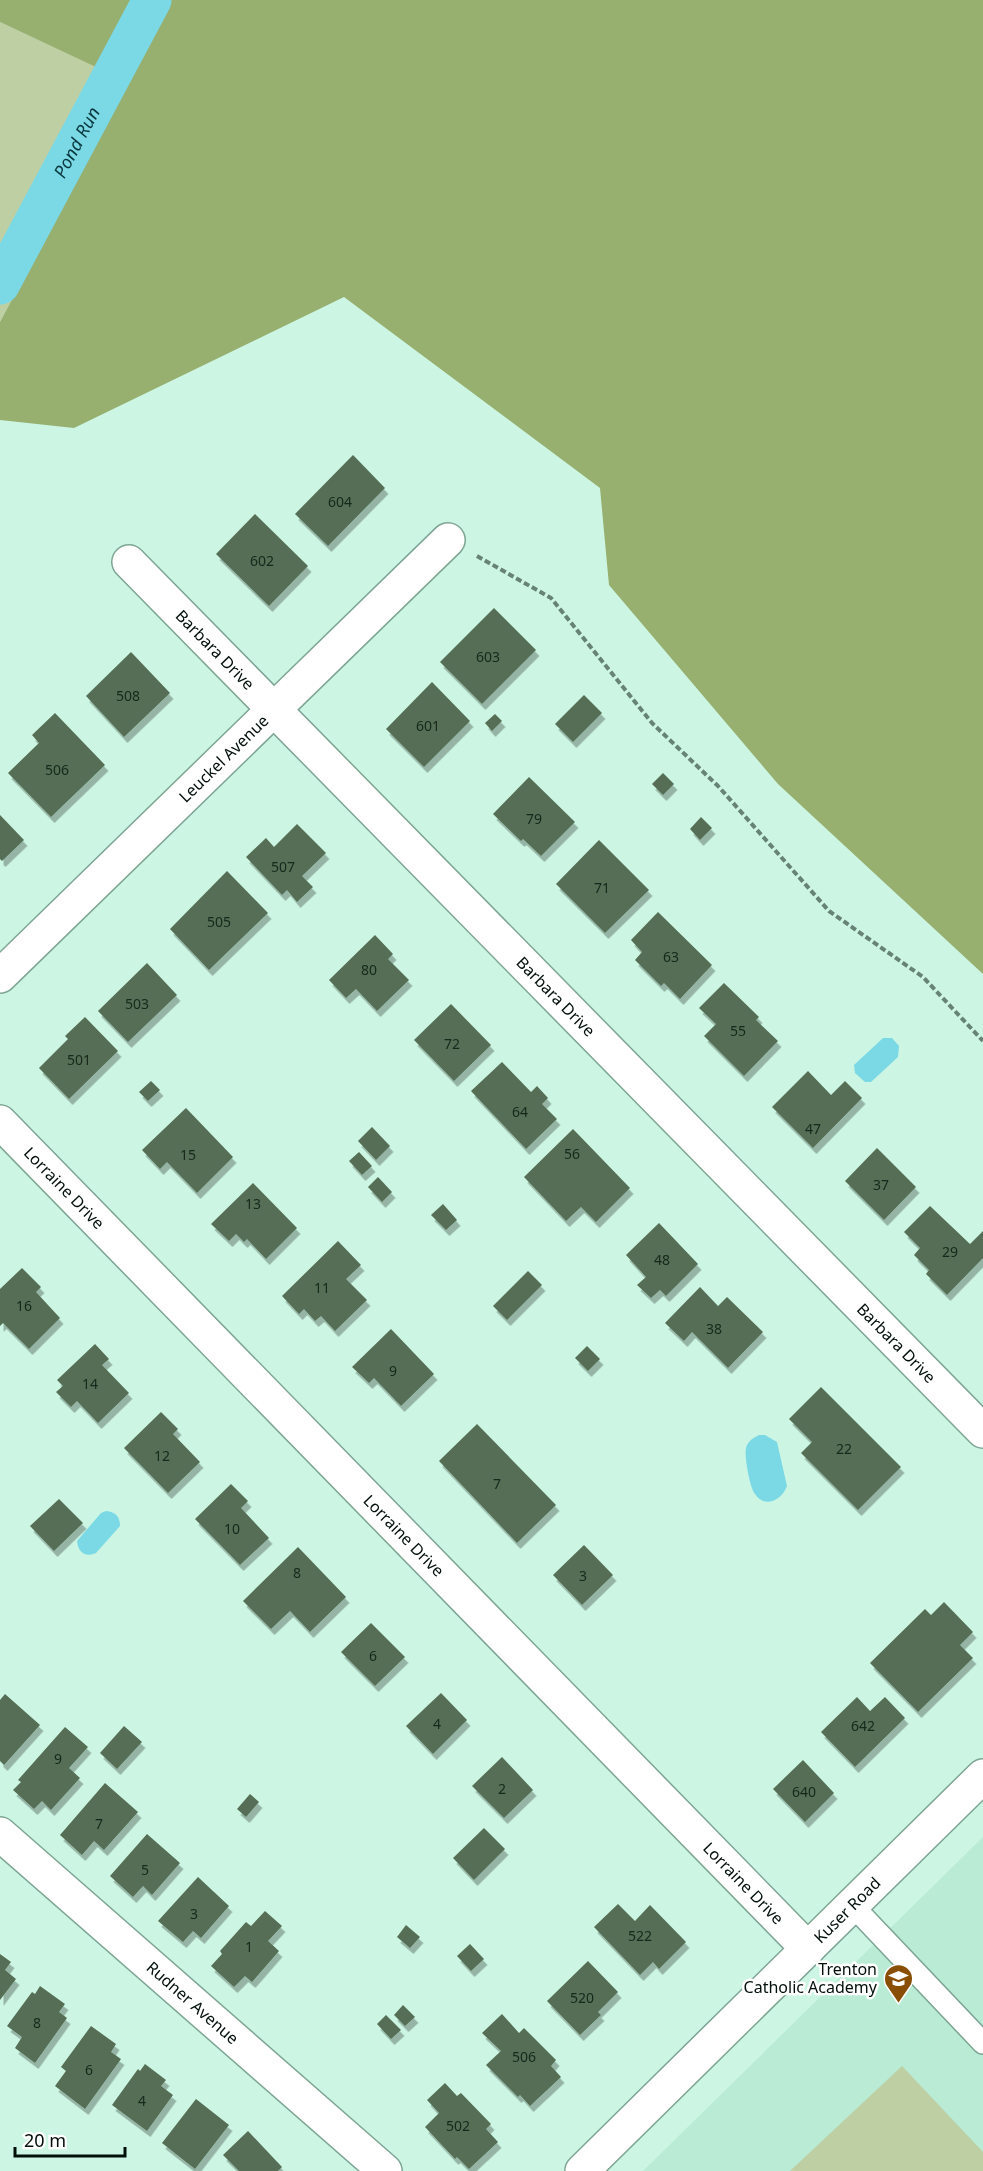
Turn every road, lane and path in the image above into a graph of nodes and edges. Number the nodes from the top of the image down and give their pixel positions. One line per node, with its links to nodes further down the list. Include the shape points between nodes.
1 (448, 540): 3 (street, Leuckel Avenue); 5 (path, via 551,598 652,723 718,786 829,911 923,976)
2 (129, 562): 3 (street, Barbara Drive)
3 (274, 710): 4 (street, Leuckel Avenue); 7 (street, Barbara Drive)
4 (0, 976)
5 (983, 1041)
6 (0, 1122): 11 (street, Lorraine Drive)
7 (983, 1431)
8 (983, 1776): 10 (street, Kuser Road)
9 (0, 1834): 13 (street, Rudner Avenue)
10 (852, 1905): 11 (street, Kuser Road); 12 (lane)
11 (808, 1949): 14 (street, Kuser Road)
12 (983, 2043)
13 (385, 2171)
14 (582, 2171)

